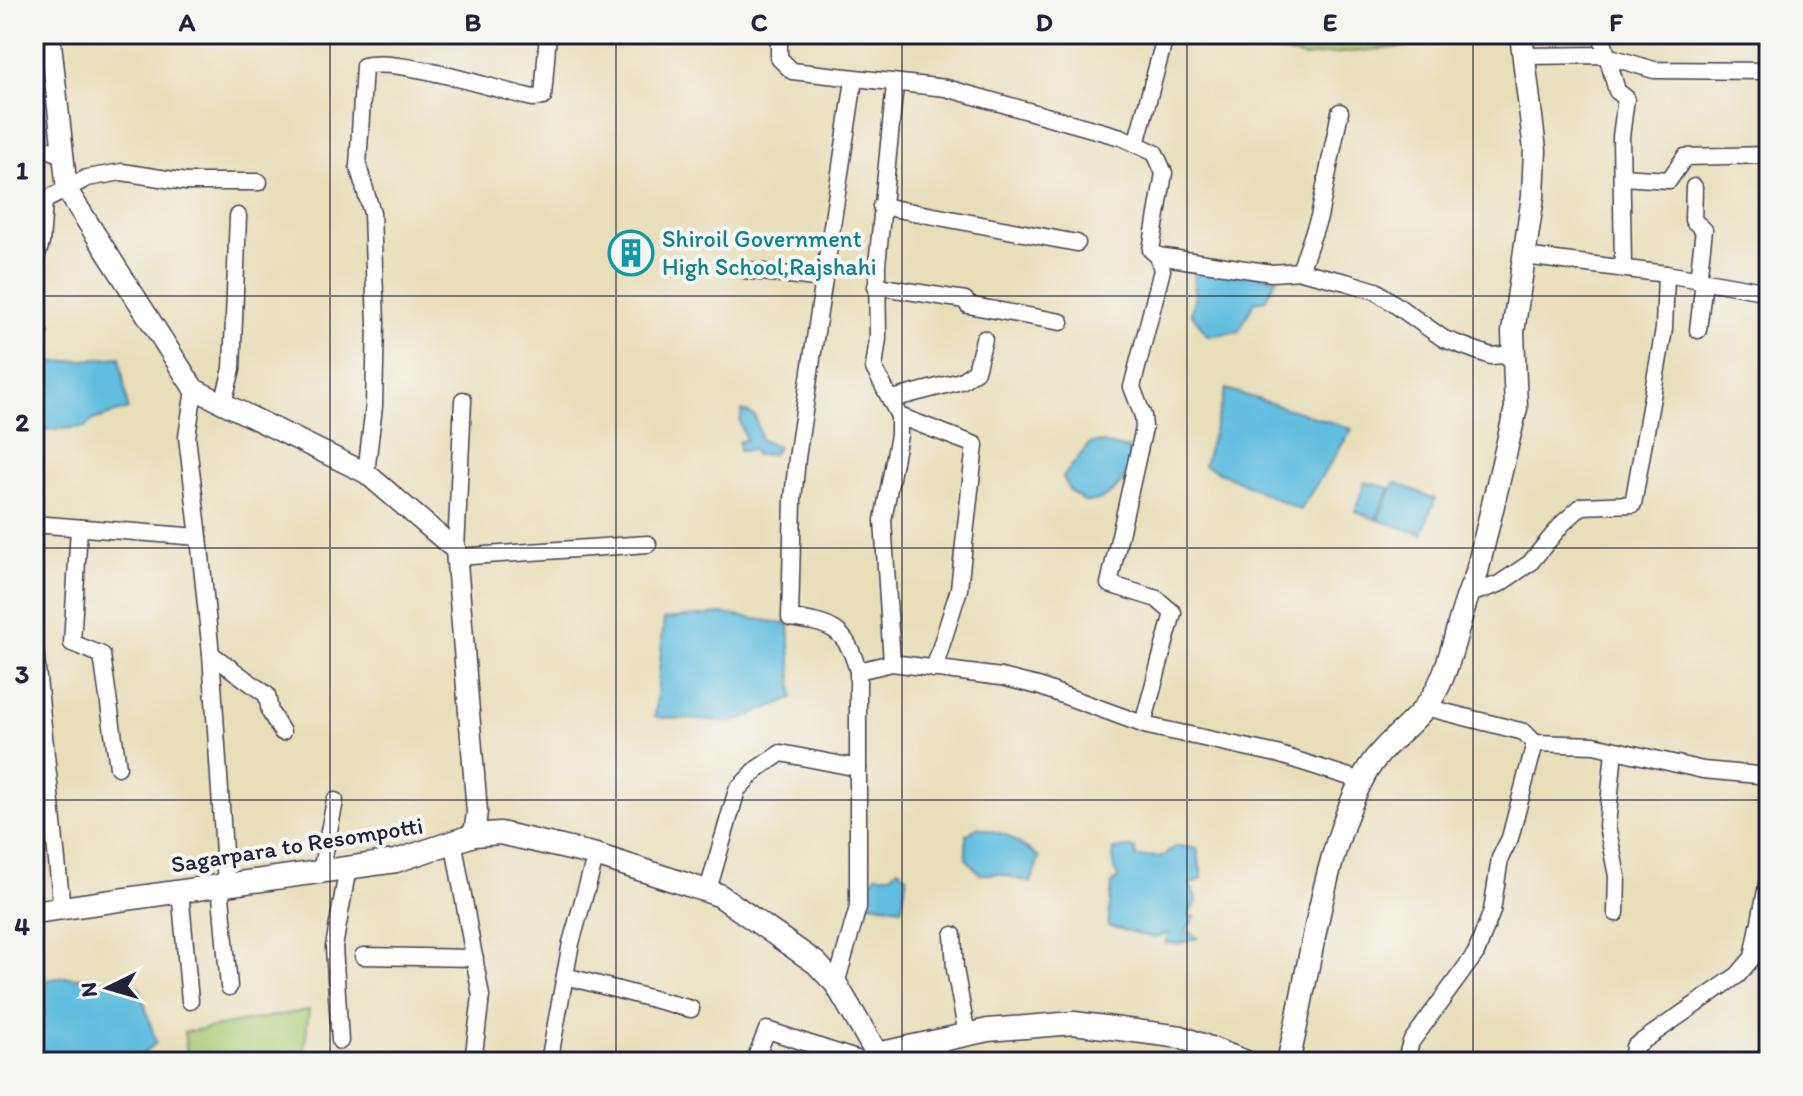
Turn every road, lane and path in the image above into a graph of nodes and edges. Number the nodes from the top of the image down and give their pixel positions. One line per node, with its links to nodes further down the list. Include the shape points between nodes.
1 (50, 34): 17 (street)
2 (548, 34): 46 (street, via 543,97 402,67 364,66 358,166 372,213 376,323)
3 (779, 34): 12 (street, via 779,58 792,71)
4 (1166, 34): 15 (street)
5 (1521, 34): 10 (main road)
6 (1601, 34): 9 (street)
7 (1766, 34): 8 (street)
8 (1769, 54)
9 (1604, 55): 10 (street); 11 (street, via 1654,70); 19 (street, via 1617,91 1626,98)
10 (1526, 56): 27 (main road, via 1535,150)
11 (1769, 71)
12 (854, 80): 13 (street); 33 (street)
13 (895, 84): 15 (street, via 946,88); 23 (street)
14 (1340, 112): 31 (street, via 1319,217)
15 (1136, 144): 26 (street, via 1155,153 1164,173 1151,250)
16 (34, 145): 17 (street)
17 (64, 155): 22 (street)
18 (1769, 155): 19 (street, via 1685,157 1669,180)
19 (1622, 177): 29 (street)
20 (259, 182): 22 (street, via 186,182 122,172 87,178)
21 (1694, 187): 34 (street, via 1693,220 1704,230)
22 (67, 190): 28 (street, via 44,201); 41 (street)
23 (881, 206): 25 (street); 35 (street)
24 (238, 216): 44 (street, via 232,369)
25 (1077, 243)
26 (1158, 256): 31 (street, via 1272,273); 59 (street, via 1160,287 1132,387 1144,428 1109,584 1157,599 1173,613)
27 (1524, 256): 29 (street); 40 (main road, via 1513,332)
28 (34, 264)
29 (1623, 268): 32 (street)
30 (745, 270): 33 (street)
31 (1300, 271): 40 (street, via 1376,291 1434,334 1476,352)
32 (1666, 274): 34 (street); 52 (street, via 1664,329 1633,504 1582,506 1530,563 1499,584)
33 (824, 279): 57 (street, via 793,500 790,618 832,625)
34 (1701, 280): 36 (street); 38 (street)
35 (876, 286): 37 (street); 42 (street, via 874,368)
36 (1769, 292)
37 (1061, 322)
38 (1698, 330)
39 (984, 339): 42 (street, via 976,371 961,381)
40 (1515, 354): 52 (main road, via 1511,435)
41 (194, 389): 44 (street); 49 (street, via 187,437)
42 (892, 399): 45 (street)
43 (463, 400): 51 (street)
44 (223, 403): 46 (street)
45 (899, 416): 55 (street, via 883,520); 56 (street, via 975,445 959,589)
46 (366, 473): 51 (street)
47 (34, 524): 48 (street)
48 (79, 528): 49 (street); 63 (street, via 72,643 102,655)
49 (199, 537): 54 (street)
50 (648, 544): 51 (street)
51 (456, 553): 68 (street, via 477,812)
52 (1467, 595): 58 (main road, via 1446,669)
53 (34, 640): 76 (street)
54 (211, 654): 60 (street, via 267,695); 73 (street)
55 (892, 663): 56 (street); 57 (street)
56 (934, 669): 59 (street, via 1038,686)
57 (858, 671): 64 (street)
58 (1425, 707): 61 (street, via 1524,732); 66 (main road, via 1392,738)
59 (1143, 724): 66 (street, via 1277,754)
60 (282, 732)
61 (1535, 743): 62 (street); 96 (street, via 1500,858 1492,911 1476,953 1411,1042)
62 (1614, 750): 65 (street, via 1703,770); 78 (street, via 1607,826 1617,876)
63 (118, 767)
64 (858, 768): 75 (street, via 781,753 757,769 737,790); 84 (street, via 858,907)
65 (1769, 776)
66 (1362, 781): 95 (main road, via 1336,845)
67 (335, 801): 71 (street)
68 (464, 840): 69 (main road, Sagarpara to Resompotti, via 500,833); 70 (main road, Sagarpara to Resompotti, via 396,861); 82 (street)
69 (596, 855): 75 (main road, Sagarpara to Resompotti); 83 (street)
70 (348, 867): 71 (main road, Sagarpara to Resompotti); 89 (street, via 334,947)
71 (321, 871): 73 (main road, Sagarpara to Resompotti)
72 (1769, 875): 79 (street)
73 (223, 883): 74 (main road, Sagarpara to Resompotti); 85 (street)
74 (180, 890): 76 (main road, Sagarpara to Resompotti); 86 (street)
75 (708, 890): 84 (main road, Sagarpara to Resompotti, via 816,963)
76 (62, 909): 77 (main road, Sagarpara to Resompotti)
77 (34, 912)
78 (1616, 913)
79 (1765, 918): 97 (street, via 1753,957 1738,975 1634,1047)
80 (953, 935): 88 (street)
81 (363, 956): 82 (street)
82 (475, 958): 91 (street, via 481,996)
83 (565, 976): 87 (street); 92 (street)
84 (836, 984): 90 (main road, Sagarpara to Resompotti)
85 (229, 987)
86 (190, 1001)
87 (691, 1009)
88 (967, 1035): 90 (main road); 94 (main road, via 1074,1023 1181,1037)
89 (340, 1041)
90 (874, 1059): 93 (street, via 767,1030)
91 (473, 1062)
92 (549, 1062)
93 (754, 1062)
94 (1246, 1062)
95 (1288, 1062)
96 (1405, 1062)
97 (1632, 1062)

